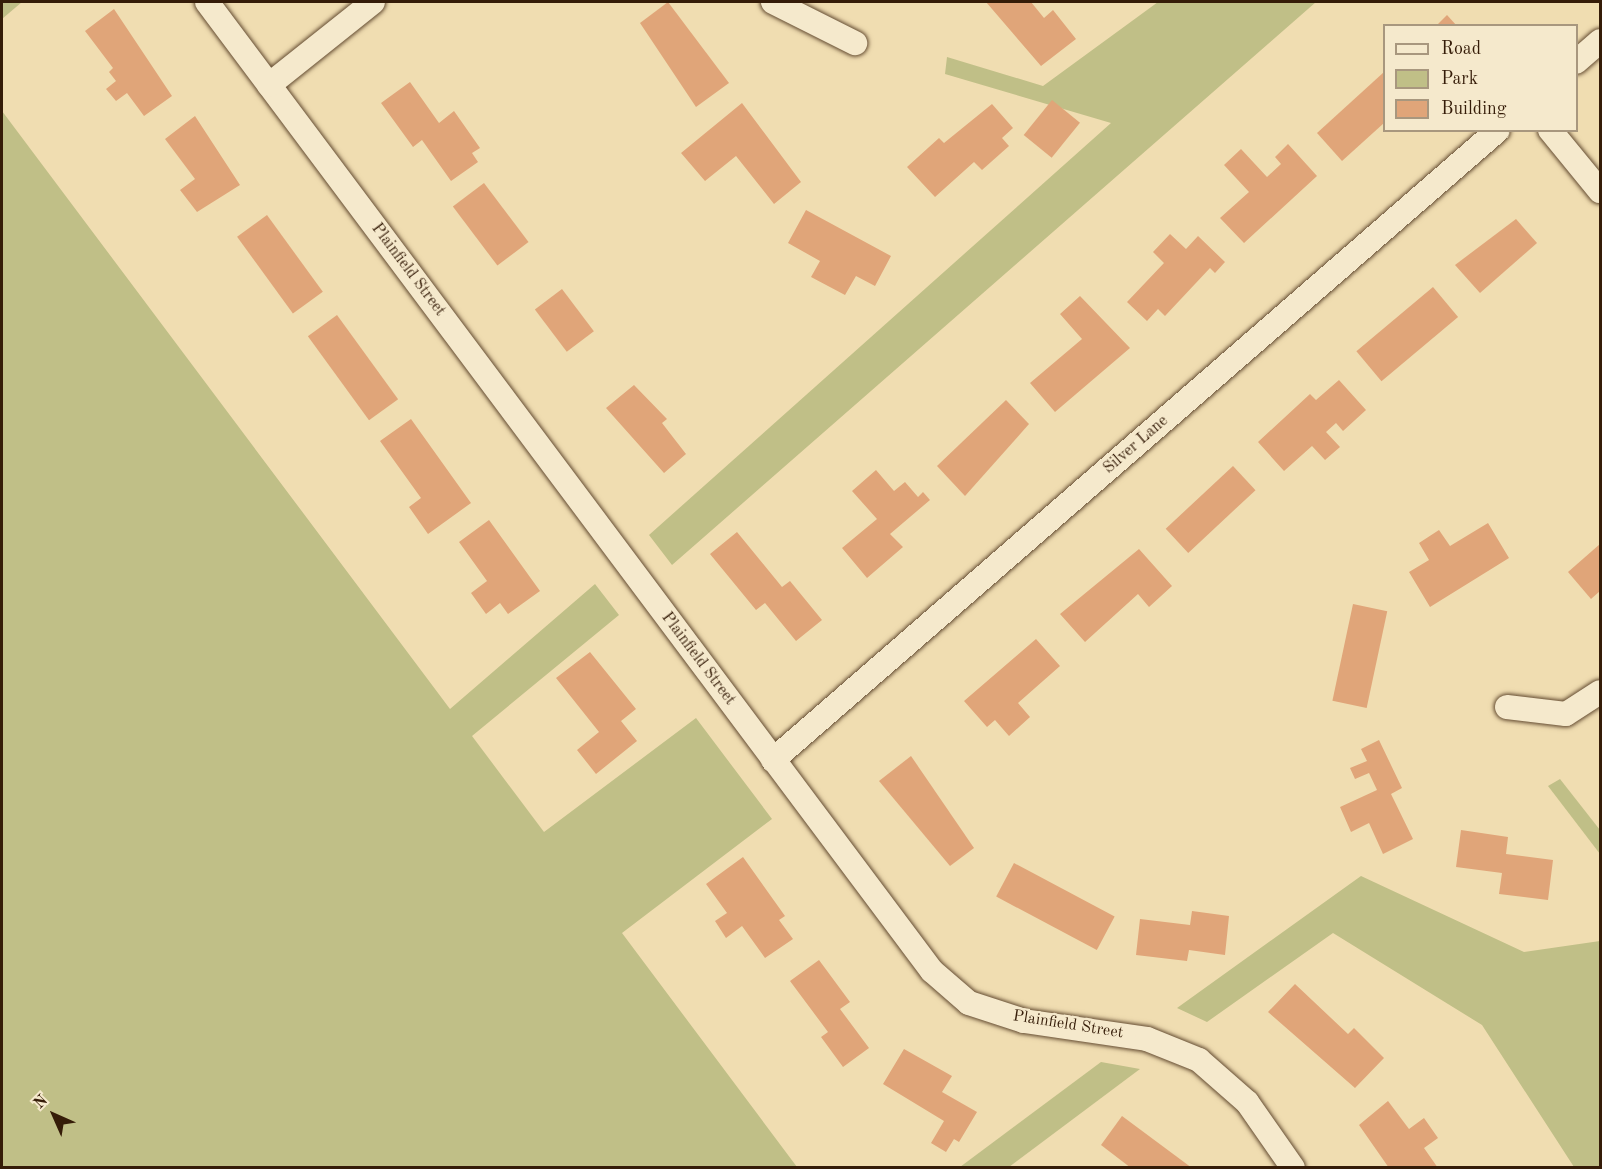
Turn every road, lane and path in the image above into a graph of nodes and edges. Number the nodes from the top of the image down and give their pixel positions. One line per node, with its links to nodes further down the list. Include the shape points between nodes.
1 (207, 2): 7 (street, Plainfield Street)
2 (373, 2): 7 (street)
3 (773, 2): 5 (street)
4 (1600, 41): 6 (street)
5 (855, 43)
6 (1578, 60)
7 (269, 85): 13 (street, Plainfield Street)
8 (1496, 132): 13 (street, Silver Lane)
9 (1552, 132): 10 (street)
10 (1600, 191)
11 (1600, 692): 12 (street, via 1566,714)
12 (1507, 706)
13 (773, 760): 14 (street, Plainfield Street, via 912,947 969,1003 1024,1021 1147,1039 1199,1060 1247,1102)
14 (1293, 1167)

